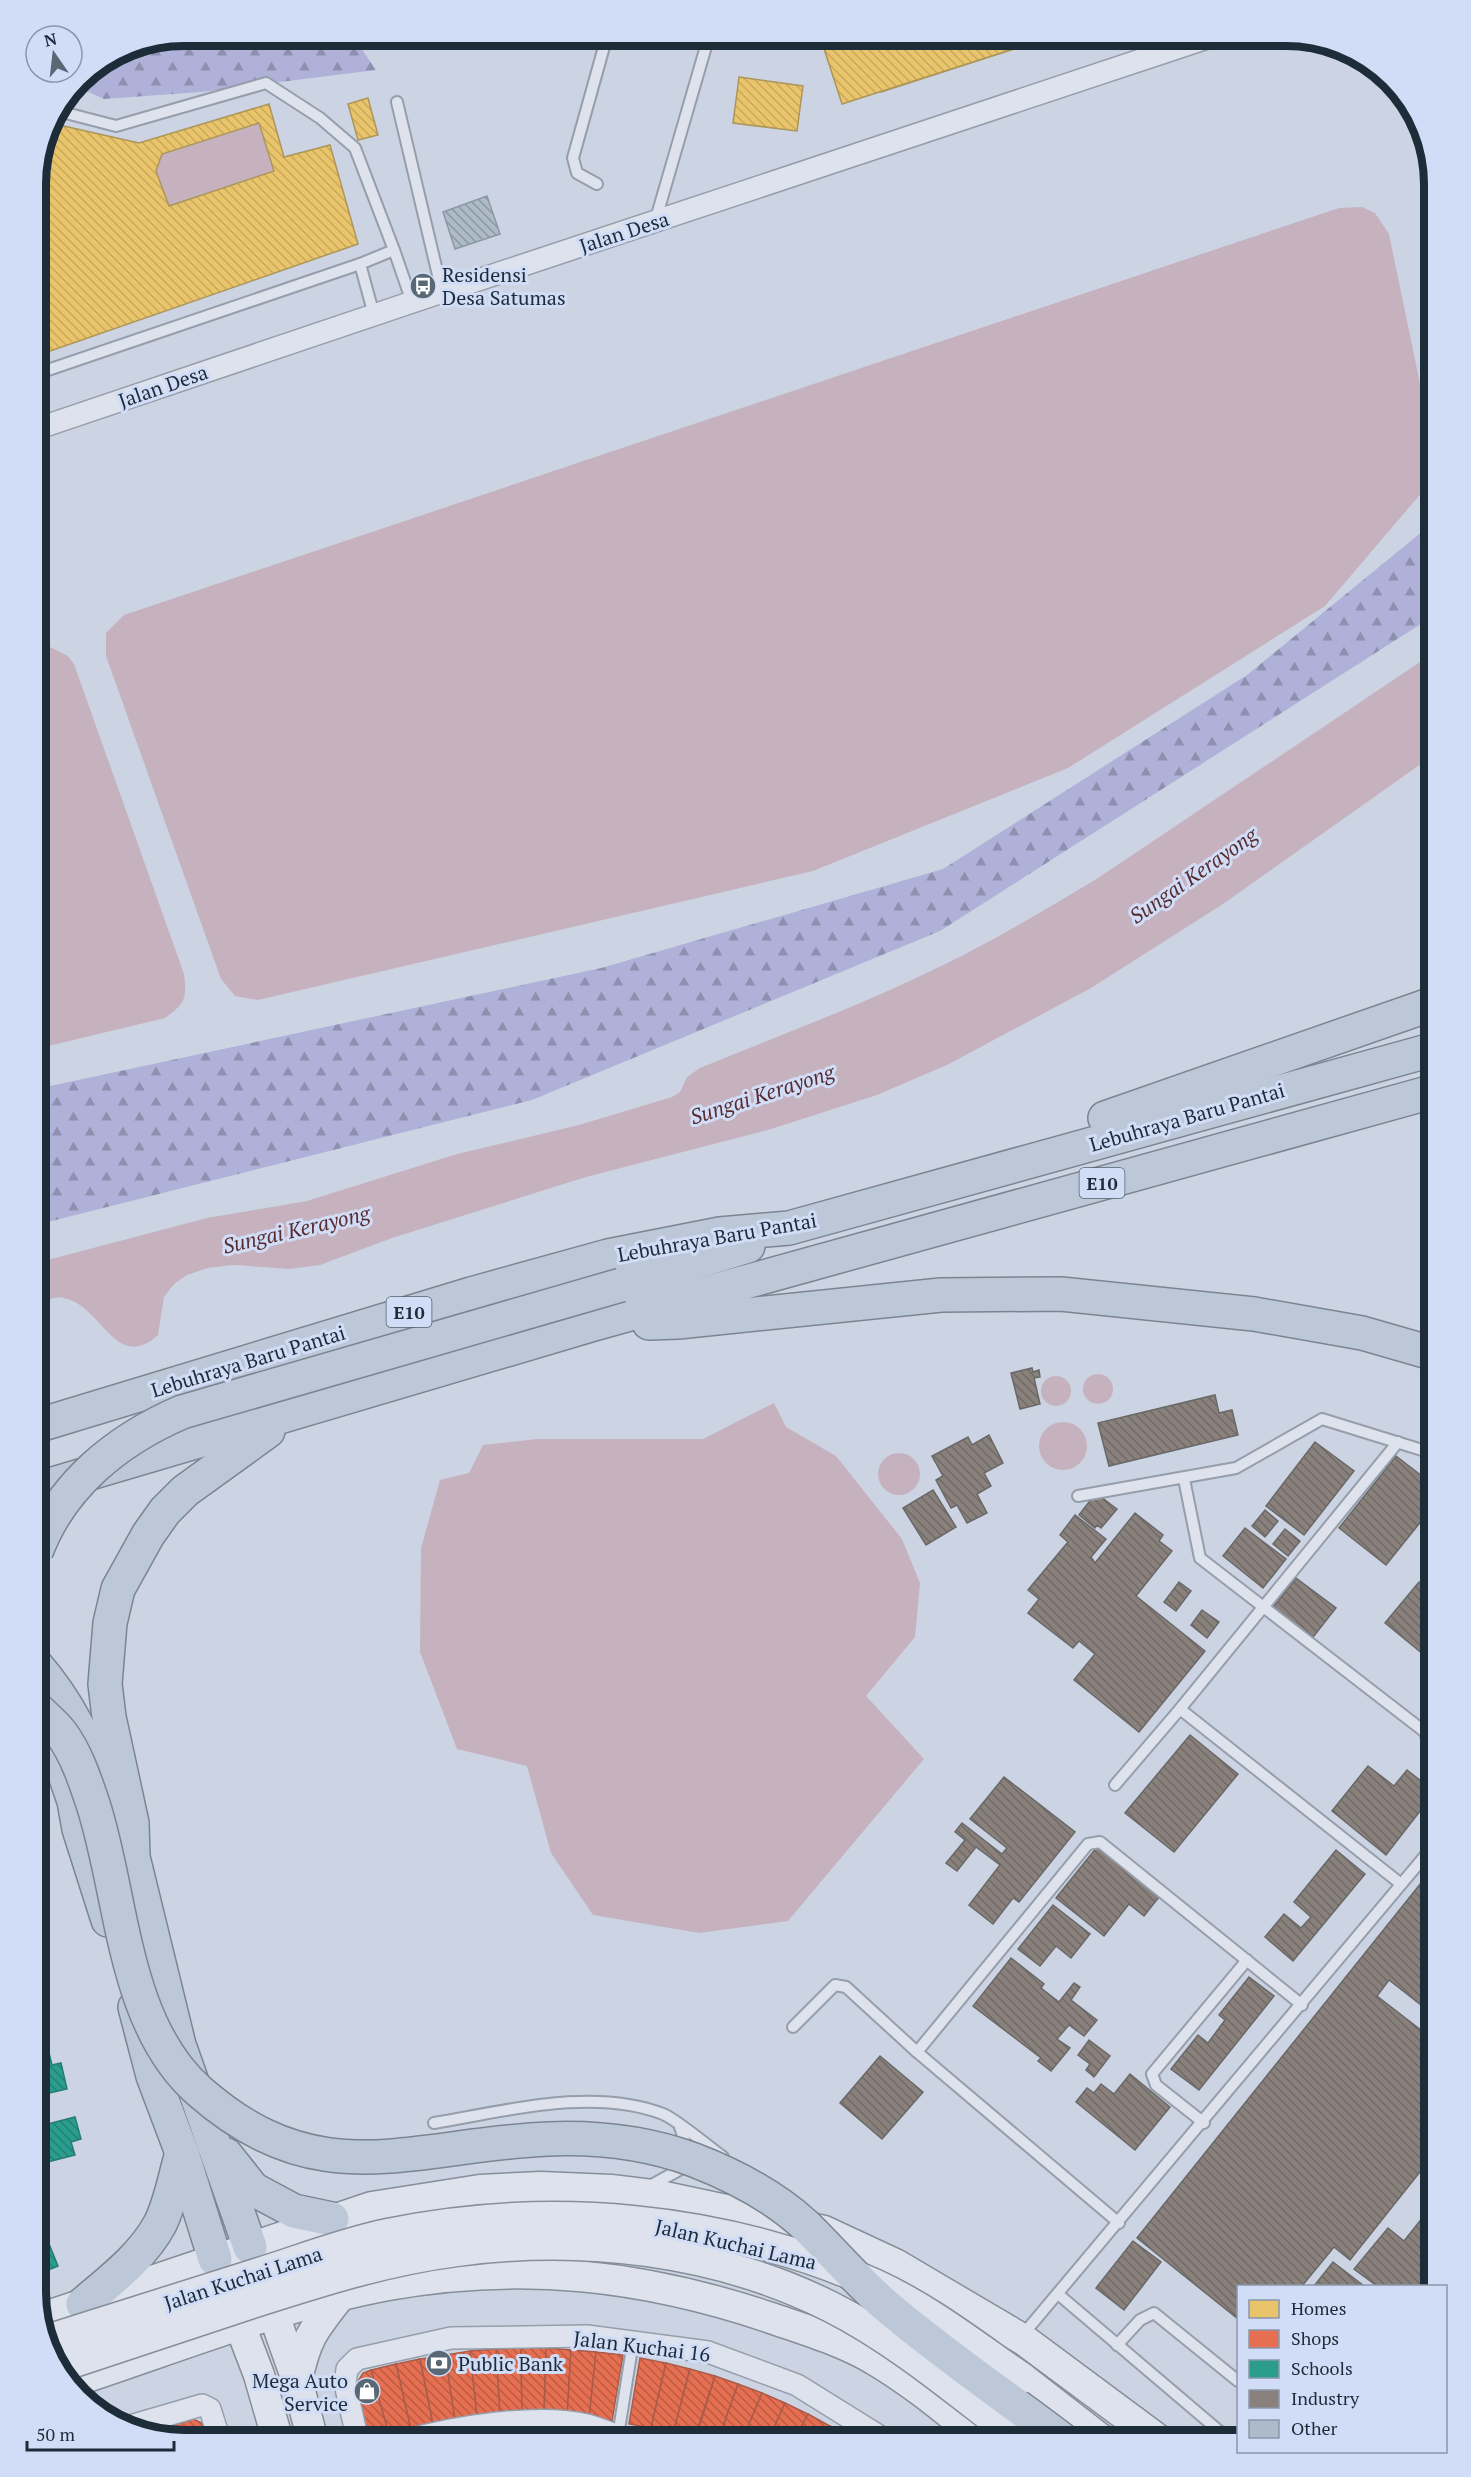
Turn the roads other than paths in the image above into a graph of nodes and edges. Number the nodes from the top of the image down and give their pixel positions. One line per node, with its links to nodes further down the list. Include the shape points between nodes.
1 (604, 47): 6 (lane, via 573,158 577,173)
2 (706, 47): 7 (lane)
3 (1180, 47): 7 (street, Jalan Desa)
4 (397, 102): 10 (lane)
5 (67, 113): 8 (lane, via 116,126 266,83 320,118 355,148)
6 (597, 184)
7 (655, 222): 10 (street, Jalan Desa)
8 (394, 250): 9 (lane); 11 (lane)
9 (360, 264): 12 (lane); 13 (lane)
10 (442, 292): 11 (street, Jalan Desa)
11 (412, 302): 12 (street, Jalan Desa)
12 (374, 315): 14 (street, Jalan Desa)
13 (47, 370)
14 (47, 425)
15 (1424, 1007): 18 (highway, via 1100,1120)
16 (1424, 1052): 18 (highway, Lebuhraya Baru Pantai / E10)
17 (1424, 1094): 20 (highway, E10)
18 (1046, 1157): 19 (highway, Lebuhraya Baru Pantai / E10)
19 (789, 1228): 23 (highway, Lebuhraya Baru Pantai / E10, via 720,1234 608,1256); 29 (highway, bridge, via 738,1250 182,1413 153,1425 109,1454 82,1478)
20 (594, 1324): 21 (highway, via 678,1322 941,1295 1061,1294 1254,1314 1362,1333); 22 (highway, E10)
21 (1424, 1351)
22 (293, 1414): 27 (highway, E10); 39 (highway, via 185,1491 148,1535 118,1589 110,1623 105,1684 132,1823)
23 (46, 1423)
24 (1398, 1442): 25 (lane); 26 (lane, via 1322,1419 1236,1468); 30 (lane)
25 (1424, 1450)
26 (1184, 1479): 28 (lane); 30 (lane, via 1200,1558)
27 (46, 1486)
28 (1078, 1496)
29 (46, 1527)
30 (1263, 1607): 32 (lane); 35 (lane)
31 (46, 1678): 39 (highway, via 81,1730 114,1823)
32 (1180, 1709): 37 (lane); 41 (lane)
33 (46, 1719): 87 (highway, bridge, via 61,1734 84,1777 101,1828 137,1989 152,2027 196,2089 237,2122 301,2150 343,2157 394,2157 546,2139 597,2138 693,2160 746,2183 800,2221 883,2303)
34 (46, 1727): 38 (highway, bridge, via 61,1760)
35 (1424, 1731)
36 (46, 1777): 38 (highway)
37 (1116, 1785)
38 (79, 1829): 50 (highway, via 153,2076)
39 (133, 1857): 49 (highway, via 179,2045)
40 (1424, 1857): 41 (lane)
41 (1401, 1884): 43 (lane)
42 (1247, 1960): 43 (lane); 45 (lane, via 1100,1842 1088,1844); 46 (lane, via 1152,2074 1156,2085)
43 (1302, 2005): 46 (lane)
44 (793, 2027): 45 (lane, via 835,1985 846,1987)
45 (916, 2052): 54 (lane)
46 (1204, 2122): 54 (lane)
47 (434, 2123): 48 (lane, via 556,2103 602,2101 664,2114)
48 (681, 2127): 51 (lane, via 684,2142 679,2170 655,2186); 55 (lane)
49 (209, 2131): 53 (highway, via 253,2189 294,2211); 56 (highway)
50 (182, 2153): 57 (highway); 61 (highway, via 155,2232)
51 (611, 2190): 52 (main road, Jalan Kuchai Lama, via 480,2190); 55 (main road, Jalan Kuchai Lama)
52 (372, 2207): 53 (main road, Jalan Kuchai Lama); 58 (main road, via 355,2238 361,2265 371,2278)
53 (332, 2219): 56 (main road, Jalan Kuchai Lama)
54 (1119, 2223): 59 (lane)
55 (824, 2231): 66 (main road, Jalan Kuchai Lama, via 895,2264)
56 (250, 2247): 57 (main road, Jalan Kuchai Lama); 63 (main road)
57 (215, 2259): 61 (main road, Jalan Kuchai Lama); 64 (main road)
58 (387, 2285): 60 (main road); 85 (main road, via 454,2275 551,2273 634,2282 712,2298 828,2337 874,2360)
59 (1058, 2294): 66 (lane, via 1026,2331); 69 (lane)
60 (339, 2297): 63 (main road); 75 (main road, via 303,2348)
61 (93, 2300): 62 (main road, Jalan Kuchai Lama); 71 (main road, via 120,2302 133,2319 134,2350)
62 (49, 2316)
63 (274, 2316): 64 (main road); 75 (main road)
64 (240, 2326): 67 (main road); 72 (main road)
65 (54, 2338): 88 (main road, Jalan Kuchai Lama, bridge, via 386,2235 491,2219 563,2216 652,2223 778,2250 876,2285 955,2331)
66 (1024, 2340): 89 (main road, Jalan Kuchai Lama)
67 (195, 2341): 71 (main road); 72 (main road, via 225,2348)
68 (633, 2342): 80 (street, Jalan Kuchai 16, via 587,2336 451,2338 357,2359 347,2369 345,2384); 83 (lane); 84 (street, Jalan Kuchai 16, via 708,2352 797,2385)
69 (1117, 2345): 73 (lane, via 1140,2320 1154,2313); 90 (lane)
70 (67, 2364): 86 (main road, Jalan Kuchai Lama, bridge, via 295,2289 385,2264 494,2246 590,2246 711,2264 774,2282 831,2307 908,2355)
71 (125, 2365): 74 (main road)
72 (259, 2375): 78 (main road)
73 (1237, 2379)
74 (78, 2380)
75 (297, 2380): 79 (main road)
76 (140, 2423): 77 (street, via 202,2404 210,2409)
77 (217, 2430)
78 (275, 2430)
79 (310, 2430)
80 (355, 2430)
81 (483, 2430): 82 (street, via 527,2421 586,2425)
82 (598, 2430)
83 (618, 2430)
84 (865, 2430)
85 (969, 2430)
86 (1007, 2430)
87 (1050, 2430)
88 (1088, 2430)
89 (1145, 2430)
90 (1218, 2430)

